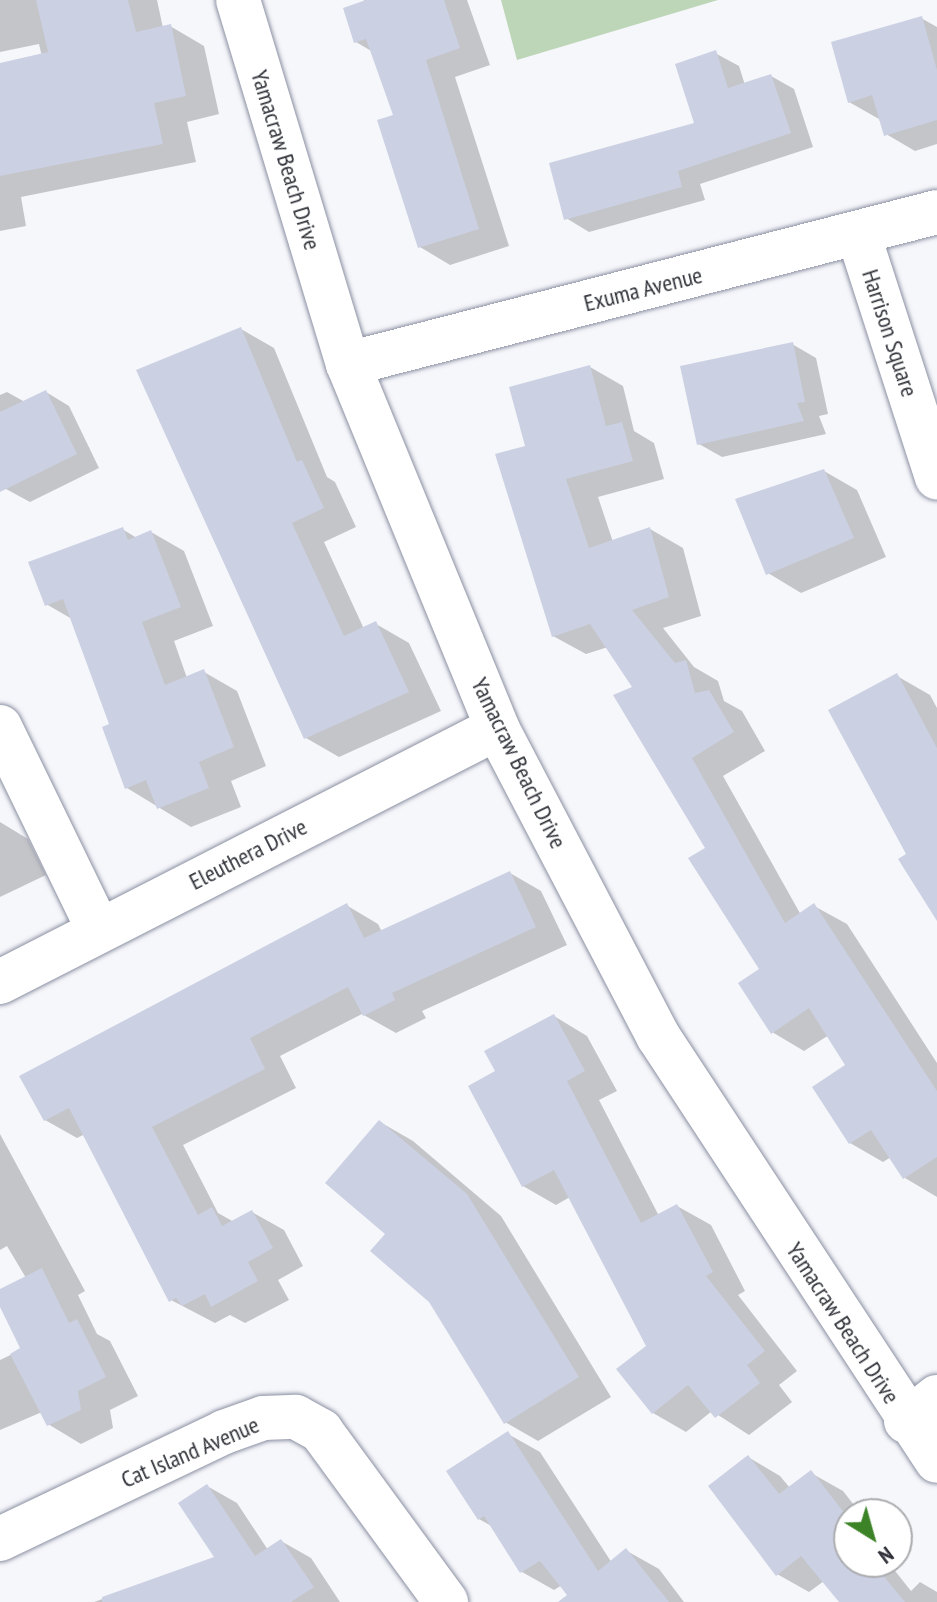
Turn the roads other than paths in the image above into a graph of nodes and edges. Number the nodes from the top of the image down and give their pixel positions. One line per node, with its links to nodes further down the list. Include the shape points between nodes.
1 (238, 0): 4 (street, Yamacraw Beach Drive)
2 (937, 212): 3 (street, Exuma Avenue)
3 (858, 233): 4 (street, Exuma Avenue); 5 (street, Harrison Square)
4 (348, 364): 7 (street, Yamacraw Beach Drive)
5 (937, 478)
6 (0, 727): 8 (street)
7 (497, 728): 8 (street, Eleuthera Drive); 10 (street, Yamacraw Beach Drive, via 658,1036)
8 (98, 929): 9 (street, Eleuthera Drive)
9 (0, 982)
10 (921, 1409): 11 (street, Yamacraw Beach Drive)
11 (937, 1461)
12 (0, 1539): 13 (street, Cat Island Avenue, via 224,1432 263,1418 296,1417 321,1431)
13 (446, 1602)

